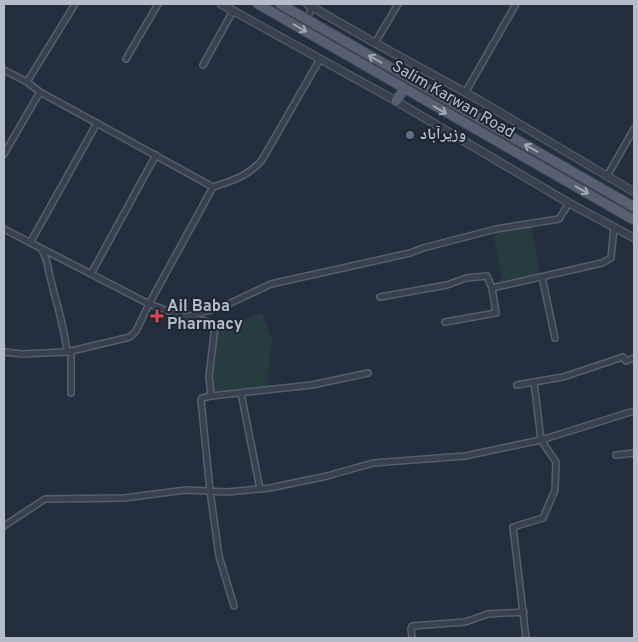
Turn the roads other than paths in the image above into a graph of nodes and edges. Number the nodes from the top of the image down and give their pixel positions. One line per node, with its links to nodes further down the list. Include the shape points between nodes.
1 (75, 4): 16 (street)
2 (158, 4): 12 (street)
3 (221, 4): 9 (street)
4 (258, 4): 17 (main road, Salim Karwan Road, one-way to 17)
5 (280, 4): 10 (main road, Salim Karwan Road)
6 (398, 4): 11 (street)
7 (516, 4): 19 (street)
8 (311, 5): 10 (street); 11 (street)
9 (234, 11): 13 (street); 14 (street)
10 (307, 19): 21 (main road, Salim Karwan Road, one-way to 10)
11 (375, 43): 19 (street)
12 (126, 59)
13 (320, 59): 20 (street); 28 (street, via 262,160 252,171)
14 (203, 65)
15 (4, 70): 16 (street)
16 (27, 82): 18 (street)
17 (404, 89): 20 (main road); 24 (main road, Salim Karwan Road, one-way to 24)
18 (40, 92): 22 (street); 25 (street)
19 (465, 92): 27 (street)
20 (396, 101): 30 (street)
21 (484, 122): 24 (main road); 31 (main road, Salim Karwan Road, one-way to 21)
22 (97, 123): 26 (street); 36 (street)
23 (634, 129): 27 (street)
24 (476, 130): 32 (main road, Salim Karwan Road, one-way to 32)
25 (4, 154)
26 (156, 155): 28 (street); 38 (street)
27 (607, 176): 29 (street)
28 (213, 187): 42 (street)
29 (634, 192)
30 (569, 203): 33 (street); 43 (street, via 559,219 496,229 410,253 271,284 222,307)
31 (634, 207)
32 (634, 220)
33 (614, 227): 35 (street); 39 (street, via 610,258 602,263)
34 (4, 229): 36 (street)
35 (634, 238)
36 (30, 243): 37 (street)
37 (41, 250): 38 (street); 47 (street, via 47,258)
38 (91, 274): 42 (street)
39 (542, 277): 40 (street); 45 (street)
40 (492, 288): 41 (street, via 487,276); 44 (street, via 496,313)
41 (380, 297)
42 (149, 304): 43 (street); 47 (street, via 136,331 130,336)
43 (185, 317): 54 (street, via 216,326 209,377)
44 (446, 322)
45 (555, 338)
46 (4, 352): 47 (street)
47 (69, 352): 52 (street)
48 (634, 358): 50 (street, via 626,361 623,357 563,377)
49 (368, 373): 53 (street, via 312,385)
50 (534, 382): 51 (street); 56 (street)
51 (517, 385)
52 (71, 393)
53 (242, 393): 54 (street); 59 (street)
54 (211, 396): 60 (street, via 201,400)
55 (634, 411): 56 (street)
56 (541, 440): 59 (street, via 465,456 373,463); 63 (street, via 556,462 553,498 543,518 513,527)
57 (634, 453): 58 (street)
58 (616, 455)
59 (260, 489): 60 (street)
60 (210, 491): 61 (street, via 186,490 124,498 45,499); 62 (street, via 219,556)
61 (4, 526)
62 (234, 606)
63 (524, 612): 64 (street, via 488,614 465,622 412,626); 65 (street)
64 (412, 638)
65 (526, 638)

